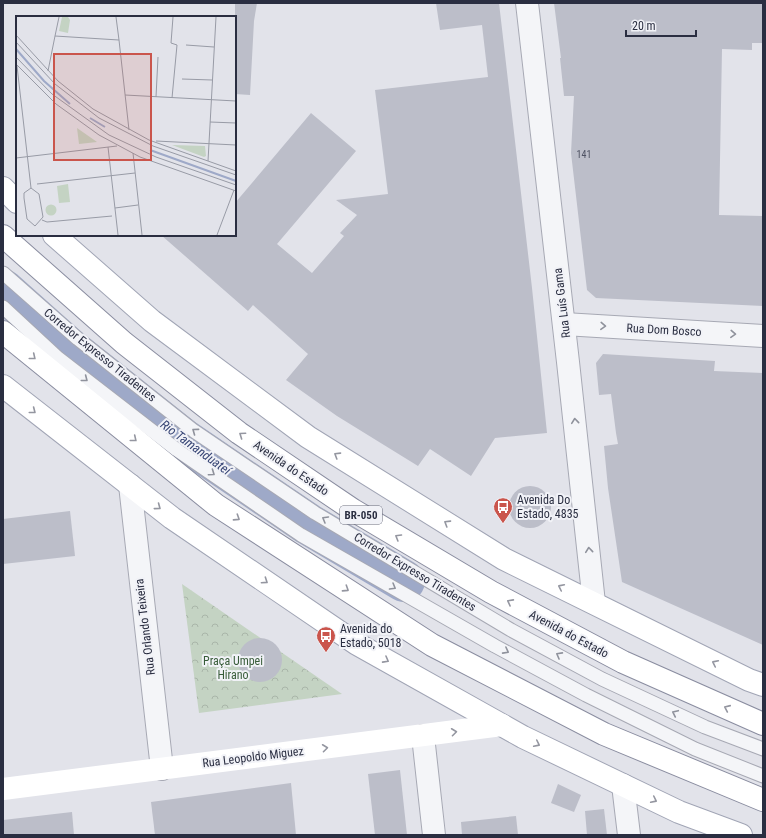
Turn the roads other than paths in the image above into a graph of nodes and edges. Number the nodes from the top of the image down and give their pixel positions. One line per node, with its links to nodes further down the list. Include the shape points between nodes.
1 (527, 3): 8 (street, Rua Luís Gama)
2 (3, 188): 3 (main road)
3 (16, 201)
4 (3, 236): 15 (main road, Avenida do Estado / BR-050, one-way to 4, via 623,662 491,592 353,510 239,433 124,343)
5 (55, 236): 13 (main road, one-way to 5, via 504,559 308,437 152,321)
6 (3, 273): 18 (lane, Corredor Expresso Tiradentes, one-way to 6, via 705,727 602,679 512,630 315,513 194,431 78,339)
7 (3, 307): 20 (lane, Corredor Expresso Tiradentes, one-way to 20, via 58,358 171,445 301,535 586,695 695,749)
8 (564, 324): 10 (street, Rua Dom Bosco, one-way to 10); 13 (street, Rua Luís Gama, one-way to 8)
9 (3, 332): 23 (main road, one-way to 23, via 216,505 432,645 604,734)
10 (763, 336)
11 (3, 386): 12 (main road, one-way to 12)
12 (130, 485): 16 (main road, one-way to 16, via 172,518 357,644); 19 (street, Rua Orlando Teixeira)
13 (594, 603): 14 (main road, one-way to 13)
14 (763, 685)
15 (763, 724)
16 (502, 726): 17 (main road, Rua Leopoldo Miguez, one-way to 16); 21 (main road, one-way to 21)
17 (423, 736): 19 (main road, Rua Leopoldo Miguez, one-way to 17); 24 (street)
18 (763, 749)
19 (162, 769): 22 (main road, Rua Leopoldo Miguez)
20 (763, 776)
21 (623, 785): 25 (street); 26 (main road, one-way to 26, via 679,812)
22 (3, 789)
23 (763, 800)
24 (434, 835)
25 (629, 835)
26 (741, 835)

